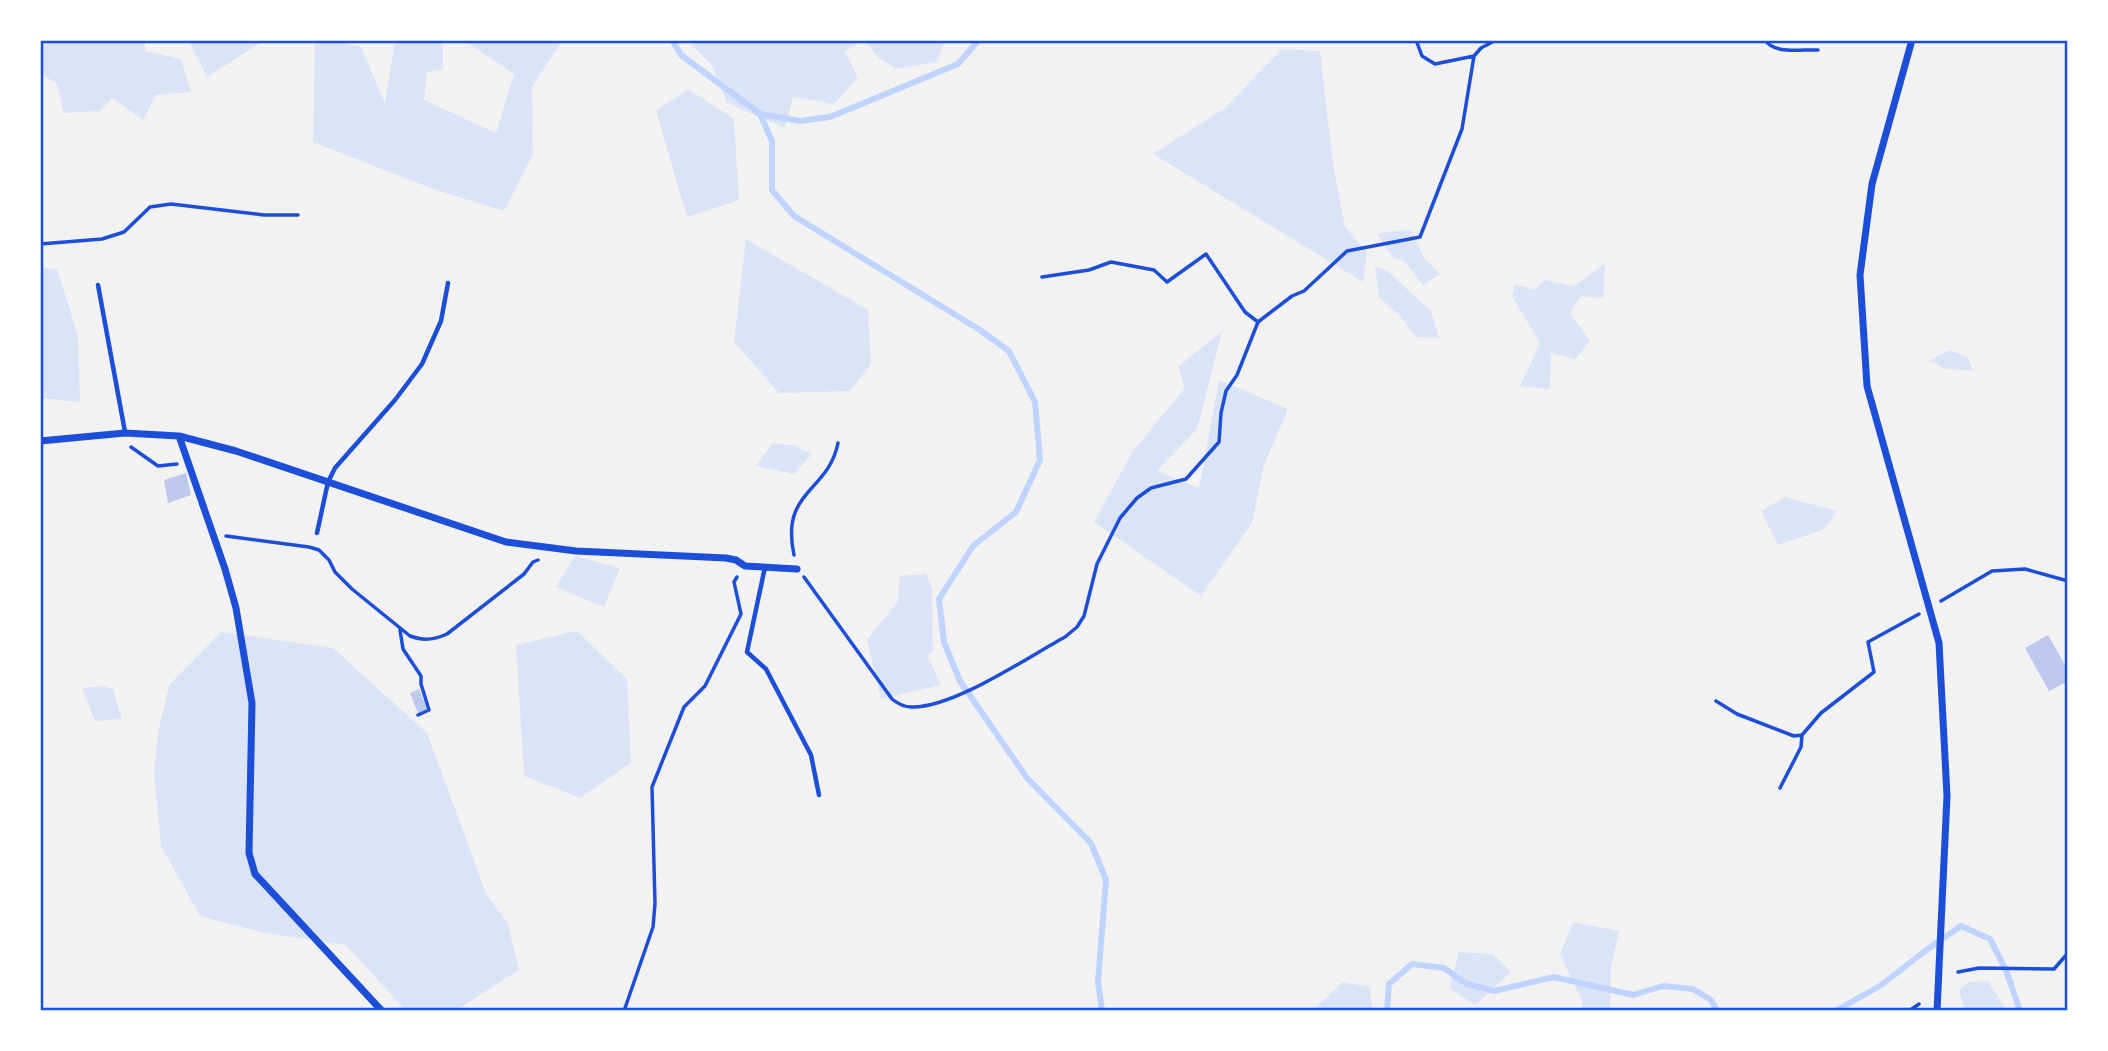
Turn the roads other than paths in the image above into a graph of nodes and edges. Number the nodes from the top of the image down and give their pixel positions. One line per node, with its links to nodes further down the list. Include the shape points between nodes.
1 (1912, 40): 13 (street, via 1872,184 1860,275 1867,386 1939,643 1947,796)
2 (448, 284): 7 (lane, via 441,321 422,363)
3 (98, 285): 5 (lane)
4 (180, 436): 5 (street); 7 (street); 12 (street, via 236,608 252,703 249,853 255,874)
5 (124, 437): 6 (street)
6 (40, 440)
7 (328, 482): 8 (lane); 9 (street, via 506,542 576,551 726,558 745,566)
8 (317, 533)
9 (765, 567): 10 (street); 11 (lane, via 747,652 766,670 811,755)
10 (797, 569)
11 (818, 795)
12 (382, 1011)
13 (1937, 1011)

